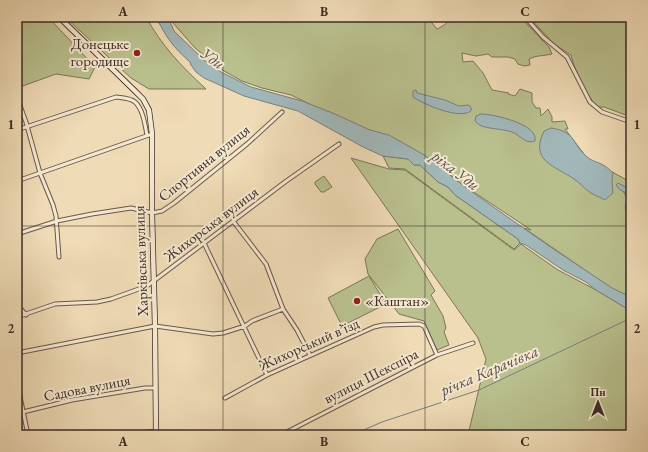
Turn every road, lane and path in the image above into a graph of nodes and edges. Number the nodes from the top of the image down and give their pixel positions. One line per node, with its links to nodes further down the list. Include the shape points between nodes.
1 (59, 17): 8 (main road, Харківська вулиця, via 144,99 149,110)
2 (525, 17): 5 (street, via 543,37 567,57 590,102 602,112)
3 (18, 100): 6 (street)
4 (282, 112): 12 (street, Спортивна вулиця, via 174,203 162,211)
5 (631, 122)
6 (27, 127): 7 (street); 8 (street, via 116,97 135,102); 10 (street)
7 (17, 130)
8 (150, 135): 10 (street); 12 (main road, Харківська вулиця)
9 (339, 144): 14 (street, Жихорська вулиця)
10 (40, 173): 11 (street); 13 (street)
11 (17, 181)
12 (152, 213): 13 (street, Спортивна вулиця, via 131,208); 18 (main road, Харківська вулиця)
13 (57, 221): 15 (street, Спортивна вулиця); 17 (street)
14 (232, 221): 16 (street, Жихорська вулиця); 20 (street, via 266,264)
15 (17, 234)
16 (204, 243): 18 (street, Жихорська вулиця); 24 (street)
17 (59, 256)
18 (154, 282): 21 (street, Жихорська вулиця, via 111,299 55,304); 23 (main road, Харківська вулиця)
19 (17, 295): 21 (street, via 20,308)
20 (282, 309): 24 (street); 27 (street)
21 (26, 315): 22 (street, Жихорська вулиця)
22 (17, 317)
23 (155, 326): 24 (street, via 213,334); 26 (street); 31 (main road, Харківська вулиця)
24 (245, 326): 29 (street)
25 (473, 343): 28 (street, вулиця Шекспіра)
26 (17, 353)
27 (310, 355): 28 (street, Жихорський в’їзд, via 374,327 420,324 424,326); 29 (street, Жихорський в’їзд)
28 (437, 355): 37 (street, вулиця Шекспіра)
29 (267, 375): 32 (street, Жихорський в’їзд)
30 (17, 382): 33 (street)
31 (155, 388): 33 (street, Садова вулиця, via 72,400); 34 (main road, Харківська вулиця)
32 (224, 398)
33 (23, 412): 35 (street)
34 (156, 433): 36 (street)
35 (28, 435)
36 (122, 435)
37 (281, 435)

